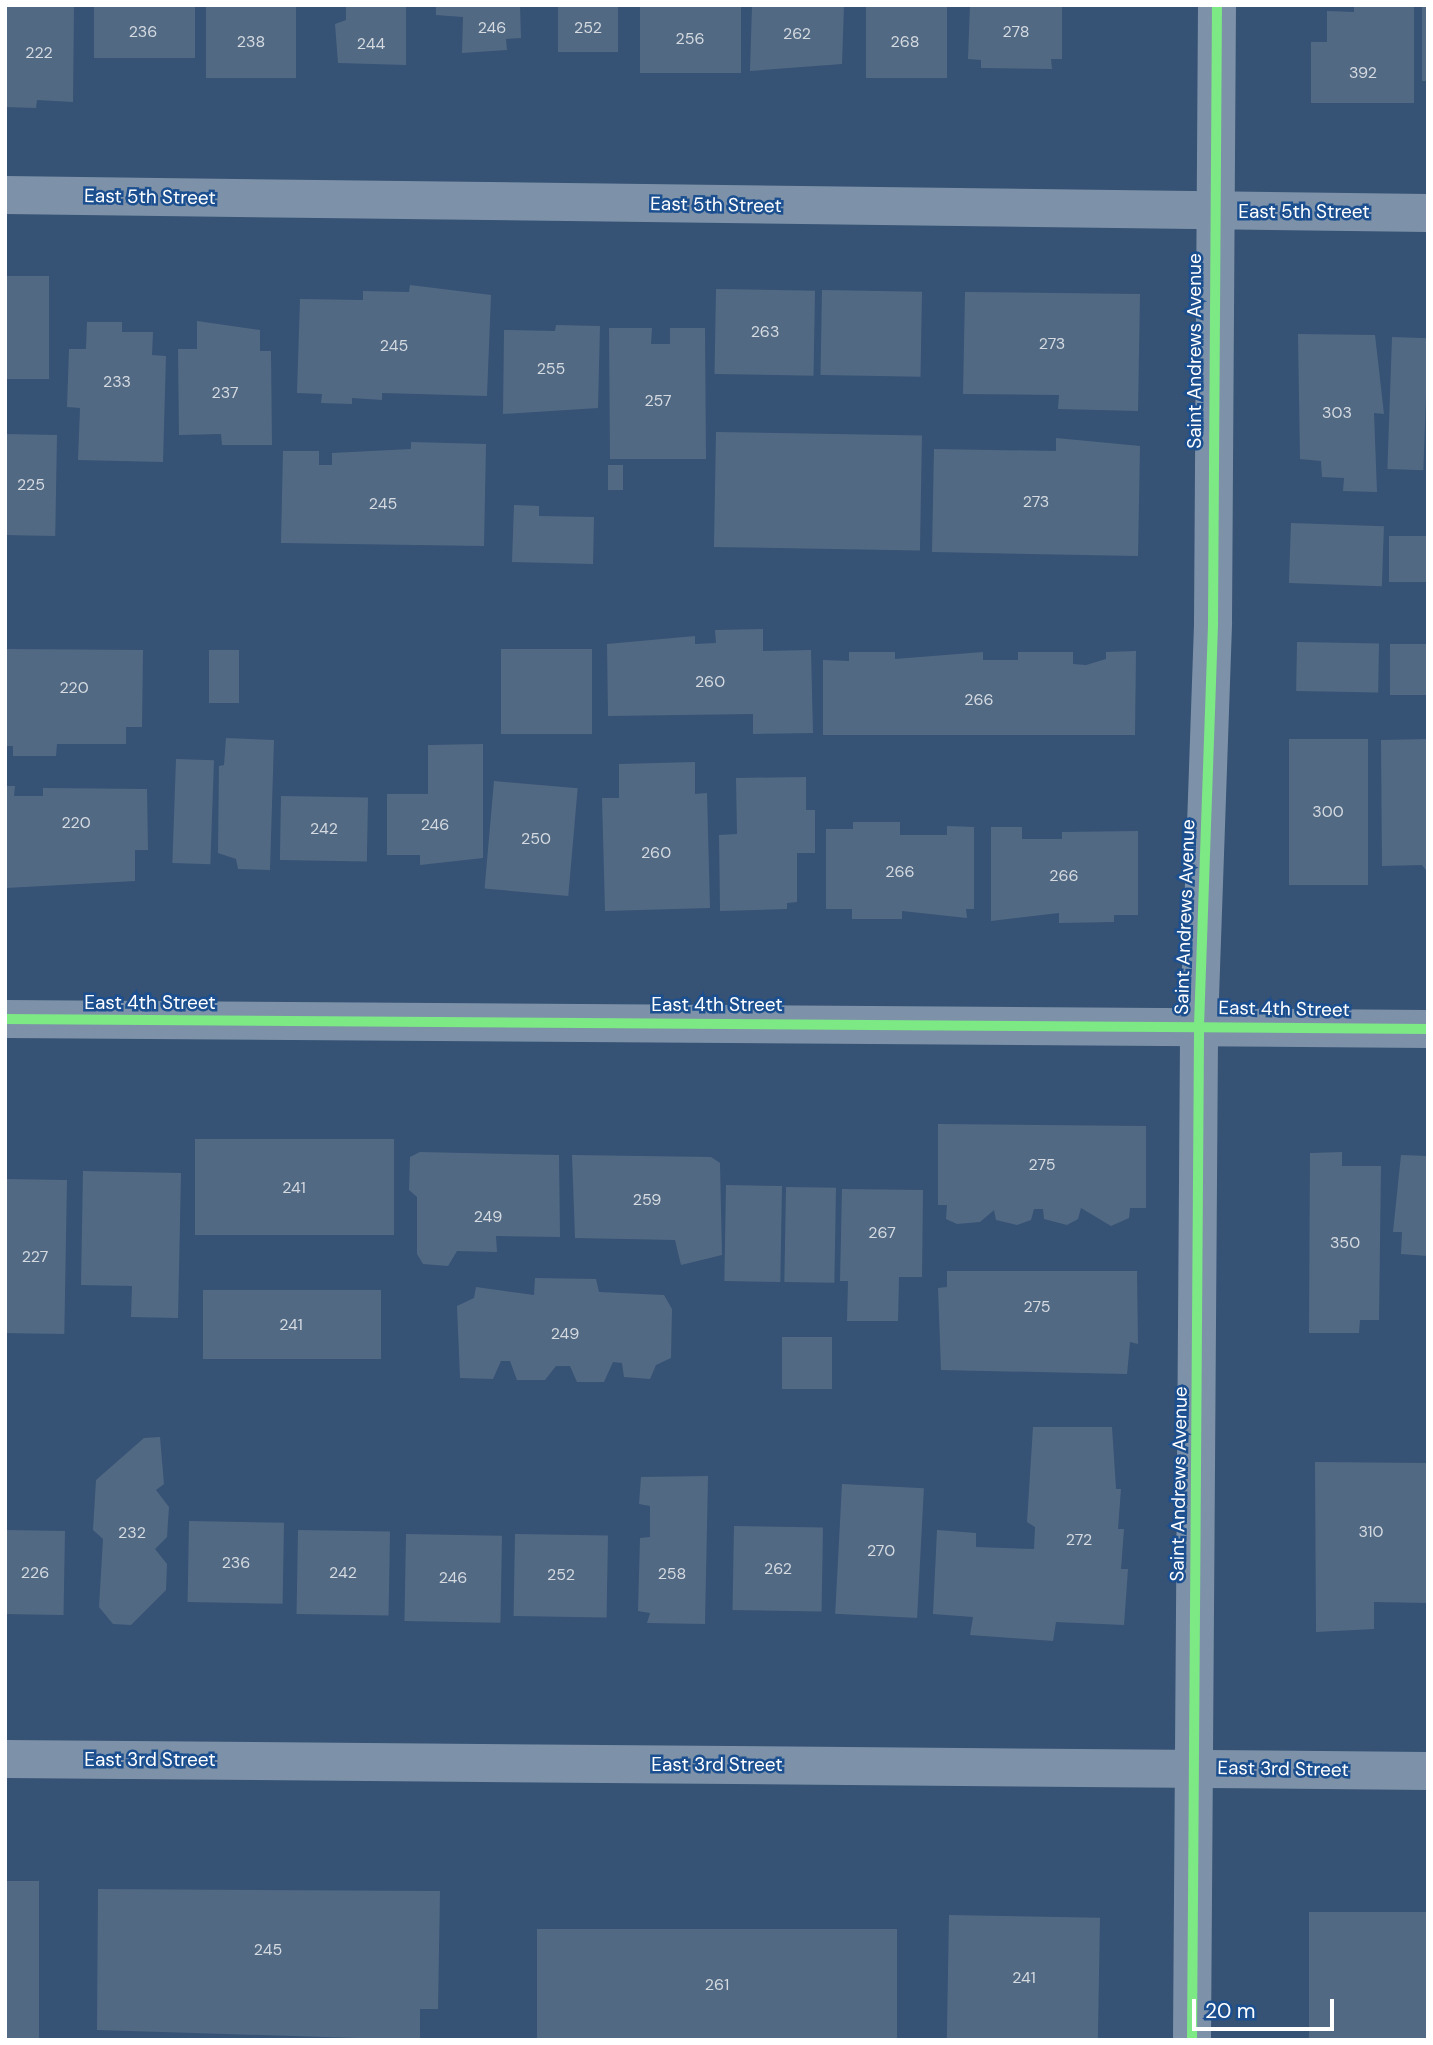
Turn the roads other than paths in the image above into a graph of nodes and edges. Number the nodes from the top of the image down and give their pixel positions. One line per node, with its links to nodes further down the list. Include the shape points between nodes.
1 (1217, 5): 3 (street, Saint Andrews Avenue)
2 (5, 195): 3 (street, East 5th Street)
3 (1212, 212): 4 (street, East 5th Street); 6 (street, Saint Andrews Avenue, via 1213,622)
4 (1428, 213)
5 (5, 1019): 6 (street, East 4th Street)
6 (1199, 1026): 7 (street, East 4th Street); 9 (street, Saint Andrews Avenue)
7 (1428, 1029)
8 (5, 1759): 9 (street, East 3rd Street)
9 (1192, 1768): 10 (street, East 3rd Street); 11 (street, Saint Andrews Avenue)
10 (1428, 1771)
11 (1192, 2040)

